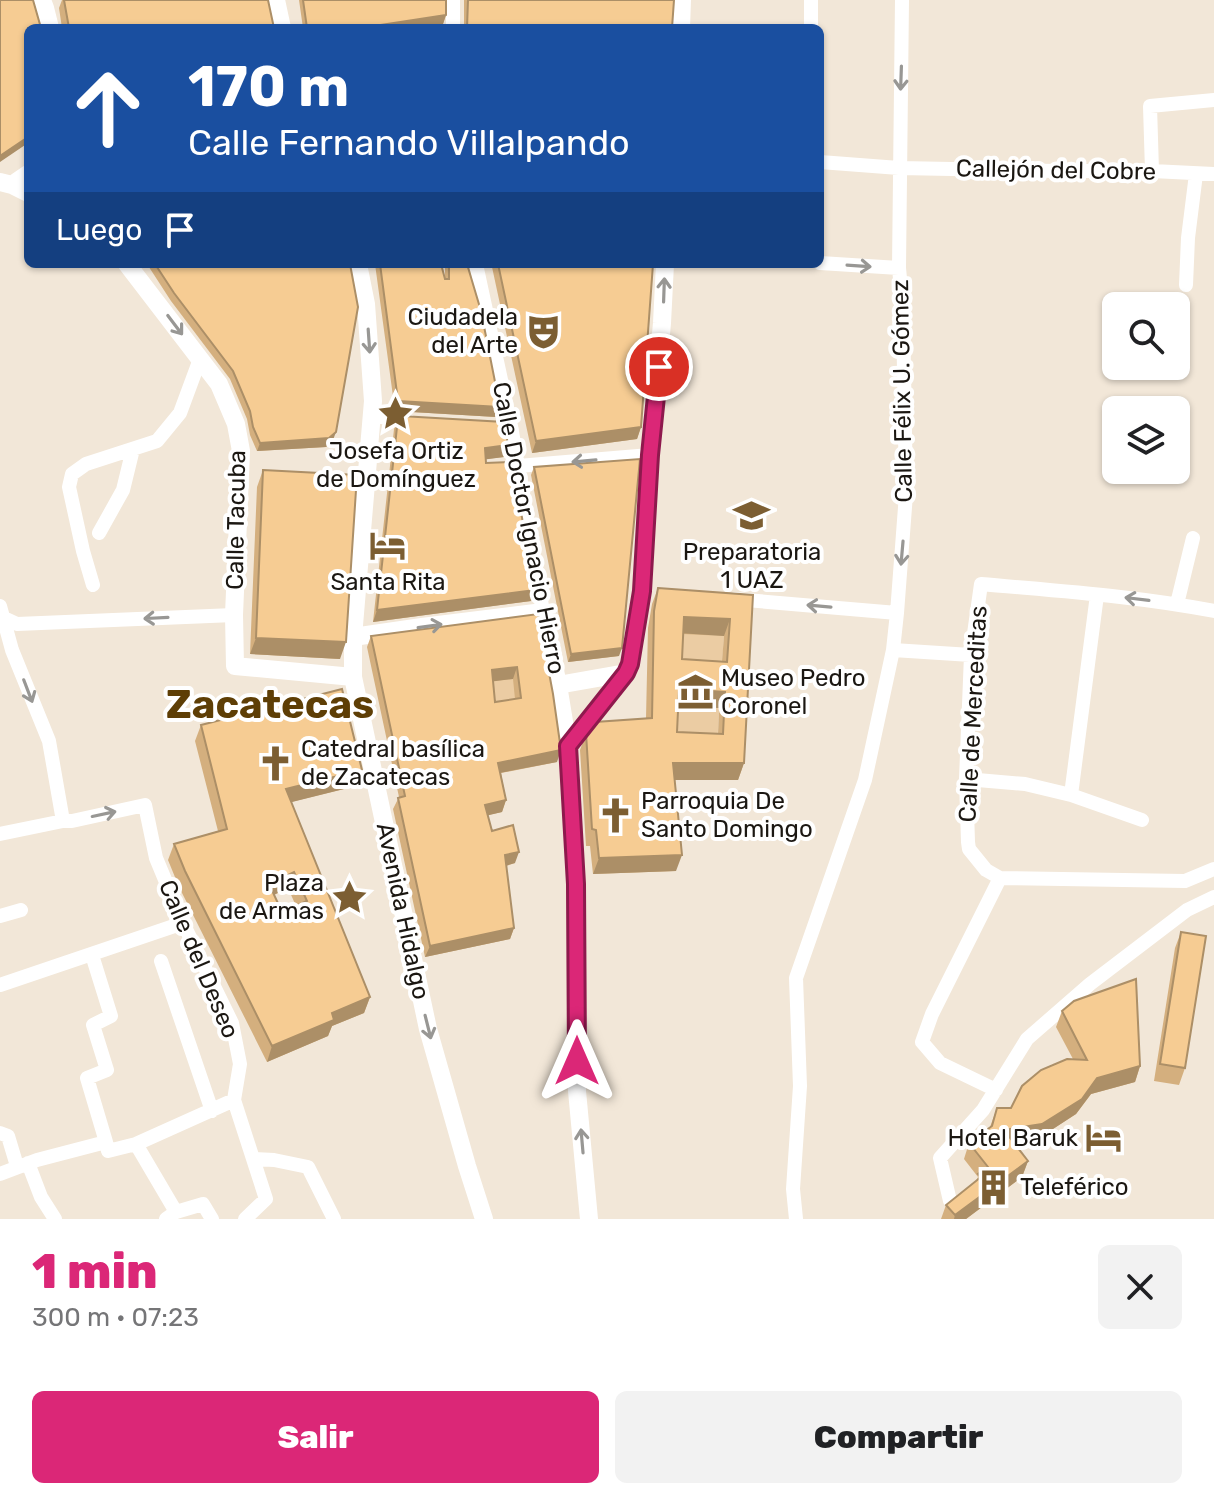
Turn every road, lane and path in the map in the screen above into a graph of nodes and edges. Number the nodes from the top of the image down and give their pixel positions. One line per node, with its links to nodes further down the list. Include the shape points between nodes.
1 (42, 0): 7 (street)
2 (276, 0): 8 (street)
3 (453, 0): 9 (street)
4 (682, 0): 10 (street)
5 (811, 0): 11 (street)
6 (902, 0): 14 (street, Calle Félix U. Gómez, one-way to 14)
7 (49, 24)
8 (281, 24)
9 (453, 24)
10 (681, 24)
11 (811, 24)
12 (1214, 100): 15 (street, via 1150,106)
13 (824, 162): 14 (street, Callejón del Cobre)
14 (899, 168): 15 (street, Callejón del Cobre); 23 (street, Calle Félix U. Gómez)
15 (1152, 171): 16 (street, Callejón del Cobre)
16 (1196, 174): 17 (street, Callejón del Cobre); 24 (street)
17 (1214, 174)
18 (824, 263): 23 (street, one-way to 23)
19 (130, 268): 25 (street, Calle Tacuba, one-way to 25)
20 (359, 268): 26 (street, Avenida Hidalgo, one-way to 26, via 366,304)
21 (477, 268): 30 (street, Calle Doctor Ignacio Hierro, via 503,426)
22 (665, 268): 29 (street, one-way to 22)
23 (899, 268): 40 (street, Calle Félix U. Gómez, one-way to 40, via 906,494)
24 (1186, 285)
25 (200, 359): 28 (street, via 180,413 157,441); 41 (street, Calle Tacuba, via 219,384 241,451)
26 (372, 418): 27 (street); 42 (street, Avenida Hidalgo)
27 (418, 421)
28 (133, 449): 31 (street, via 123,490); 33 (street, via 72,474 69,487)
29 (650, 455): 30 (street, one-way to 30); 45 (street, via 647,591)
30 (518, 466): 39 (street, Calle Doctor Ignacio Hierro)
31 (99, 533)
32 (1193, 538): 36 (street)
33 (93, 585)
34 (1097, 595): 36 (street, one-way to 34); 44 (street, Calle de Merceditas, via 981,584); 50 (street)
35 (723, 598): 40 (street, one-way to 35)
36 (1177, 604): 37 (street)
37 (1214, 611)
38 (1, 612): 41 (street, one-way to 38, via 17,624); 52 (street, one-way to 52, via 49,741)
39 (543, 612): 42 (street, one-way to 39); 47 (street, Calle Doctor Ignacio Hierro)
40 (897, 613): 43 (street, Calle Félix U. Gómez)
41 (234, 615): 46 (street, Calle Tacuba, via 235,666)
42 (353, 637): 46 (street, Avenida Hidalgo)
43 (893, 650): 44 (street); 80 (street, Calle Félix U. Gómez, via 865,780 796,978)
44 (971, 655): 49 (street, Calle de Merceditas)
45 (626, 673): 47 (street); 48 (street)
46 (353, 677): 78 (street, Avenida Hidalgo, one-way to 78, via 428,1029)
47 (558, 685): 48 (street, Calle Doctor Ignacio Hierro)
48 (568, 746): 79 (street, Calle Doctor Ignacio Hierro, one-way to 48, via 577,1091 576,884)
49 (966, 779): 50 (street); 55 (street, Calle de Merceditas, via 969,849)
50 (1071, 795): 51 (street)
51 (1142, 820)
52 (63, 821): 53 (street); 59 (street, Calle del Deseo, one-way to 59, via 145,805 156,858)
53 (0, 834)
54 (1214, 869): 55 (street, via 1185,881)
55 (1000, 878): 63 (street, via 922,1042 940,1063)
56 (1214, 897): 63 (street, via 1187,910 1027,1039)
57 (21, 910): 58 (street)
58 (0, 916)
59 (183, 923): 60 (street); 64 (street, Calle del Deseo, via 232,1023 240,1064)
60 (92, 955): 62 (street); 67 (street, via 111,1016 93,1025 107,1070 87,1078)
61 (161, 961): 65 (street)
62 (0, 985)
63 (996, 1090): 72 (street, via 940,1158)
64 (234, 1100): 65 (street); 69 (street, Calle del Deseo)
65 (212, 1111): 68 (street)
66 (0, 1133): 70 (street, via 8,1136)
67 (106, 1142): 68 (street, via 108,1151); 70 (street)
68 (136, 1144): 73 (street)
69 (254, 1159): 74 (street, via 308,1167); 77 (street, Calle del Deseo, via 266,1199)
70 (22, 1164): 71 (street); 75 (street)
71 (0, 1174)
72 (950, 1201)
73 (171, 1216): 76 (street, via 203,1204)
74 (332, 1218)
75 (55, 1219)
76 (212, 1219)
77 (245, 1219)
78 (484, 1219)
79 (589, 1219)
80 (796, 1219)

